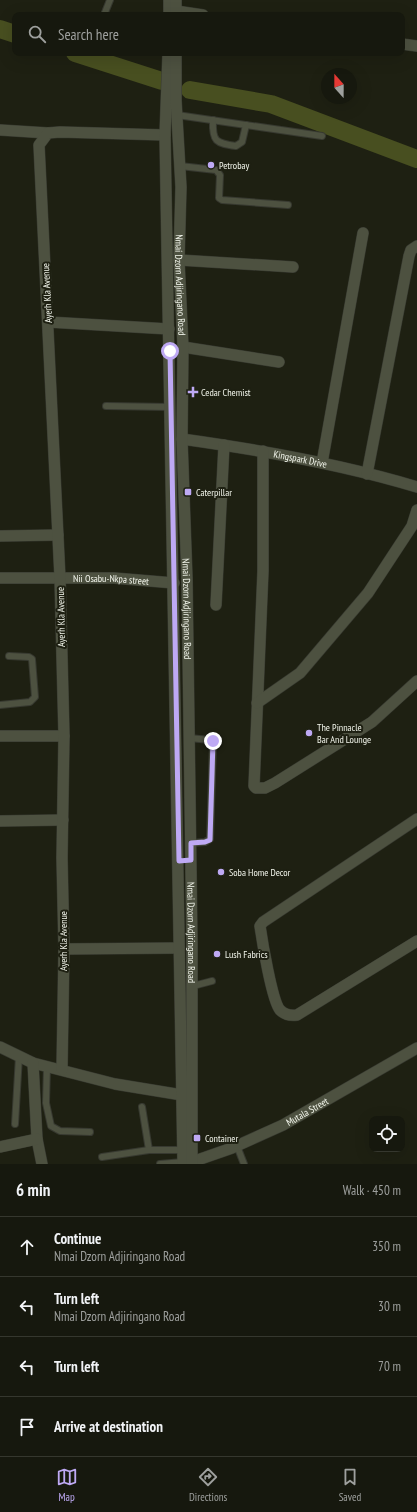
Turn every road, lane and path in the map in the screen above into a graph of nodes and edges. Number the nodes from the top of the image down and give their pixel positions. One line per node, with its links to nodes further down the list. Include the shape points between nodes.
1 (110, 0): 4 (lane)
2 (168, 0): 3 (street)
3 (174, 10): 5 (street)
4 (105, 12)
5 (186, 12)
6 (405, 44): 7 (street)
7 (417, 46)
8 (168, 56): 15 (street, Nmai Dzorn Adjiringano Road)
9 (176, 56): 10 (street, Nmai Dzorn Adjiringano Road)
10 (177, 115): 11 (lane); 17 (street, Nmai Dzorn Adjiringano Road)
11 (213, 120): 12 (lane); 12 (lane, via 212,132 220,144 236,146 242,142)
12 (246, 125): 16 (lane)
13 (0, 130): 14 (street)
14 (48, 133): 15 (street); 23 (street, Ayerh Kla Avenue, via 39,145)
15 (165, 135): 24 (street, Nmai Dzorn Adjiringano Road)
16 (322, 136)
17 (180, 166): 18 (lane, via 216,170 220,175 219,198 222,200); 21 (street, Nmai Dzorn Adjiringano Road)
18 (288, 205)
19 (363, 233): 32 (street)
20 (417, 246): 33 (street, via 411,250 409,256)
21 (179, 260): 22 (street); 25 (street, Nmai Dzorn Adjiringano Road)
22 (293, 267)
23 (48, 322): 24 (street); 37 (street, Ayerh Kla Avenue)
24 (169, 329): 28 (street, Nmai Dzorn Adjiringano Road)
25 (183, 347): 26 (street); 29 (street, Nmai Dzorn Adjiringano Road)
26 (279, 362)
27 (106, 406): 28 (lane)
28 (170, 407): 40 (street, Nmai Dzorn Adjiringano Road)
29 (182, 439): 30 (street, Kingspark Drive); 48 (street, Nmai Dzorn Adjiringano Road)
30 (224, 445): 31 (street, Kingspark Drive); 41 (street)
31 (263, 451): 32 (street, Kingspark Drive); 44 (street, via 263,571)
32 (322, 463): 33 (street, Kingspark Drive)
33 (367, 474): 34 (street, Kingspark Drive)
34 (417, 487)
35 (417, 510): 44 (street, via 412,526 368,593 300,673)
36 (0, 536): 37 (street)
37 (58, 536): 39 (street, Ayerh Kla Avenue)
38 (0, 578): 39 (street, Nii Osabu-Nkpa street)
39 (60, 578): 40 (street, Nii Osabu-Nkpa street, via 114,578); 47 (street, Ayerh Kla Avenue)
40 (174, 583): 54 (street, Nmai Dzorn Adjiringano Road)
41 (216, 605)
42 (9, 656): 45 (lane, via 32,659 35,697 30,702)
43 (417, 682): 44 (street, via 372,722 275,783 260,789 254,786)
44 (257, 703)
45 (0, 705)
46 (0, 736): 47 (street)
47 (64, 736): 50 (street, Ayerh Kla Avenue)
48 (189, 738): 52 (street, Nmai Dzorn Adjiringano Road); 52 (lane, via 210,740 213,744 210,840)
49 (417, 819): 55 (street, via 260,926 279,1009 292,1016 349,985)
50 (63, 820): 51 (street); 57 (street, Ayerh Kla Avenue)
51 (0, 821)
52 (191, 843): 53 (street, Nmai Dzorn Adjiringano Road)
53 (191, 860): 54 (street); 59 (street, Nmai Dzorn Adjiringano Road)
54 (179, 861): 56 (street, Nmai Dzorn Adjiringano Road)
55 (417, 941)
56 (180, 948): 57 (street); 66 (street, Nmai Dzorn Adjiringano Road)
57 (64, 949): 65 (street, Ayerh Kla Avenue)
58 (212, 981): 59 (lane)
59 (193, 986): 76 (street, Nmai Dzorn Adjiringano Road)
60 (0, 1047): 62 (street)
61 (417, 1048): 71 (street, Mutala Street, via 283,1125)
62 (19, 1056): 63 (street); 68 (lane)
63 (33, 1063): 64 (street); 70 (street)
64 (47, 1066): 65 (street); 69 (lane, via 46,1102 51,1126 60,1131)
65 (62, 1069): 66 (street, via 115,1084)
66 (182, 1095): 74 (street, Nmai Dzorn Adjiringano Road)
67 (142, 1107): 73 (lane)
68 (15, 1124)
69 (90, 1132)
70 (37, 1139): 72 (street); 77 (street)
71 (237, 1146): 76 (street, Mutala Street); 79 (lane)
72 (0, 1147)
73 (149, 1150): 74 (lane); 75 (lane)
74 (183, 1150): 76 (street, Nmai Dzorn Adjiringano Road)
75 (102, 1157)
76 (187, 1163): 78 (lane)
77 (42, 1164)
78 (160, 1164)
79 (244, 1164)

